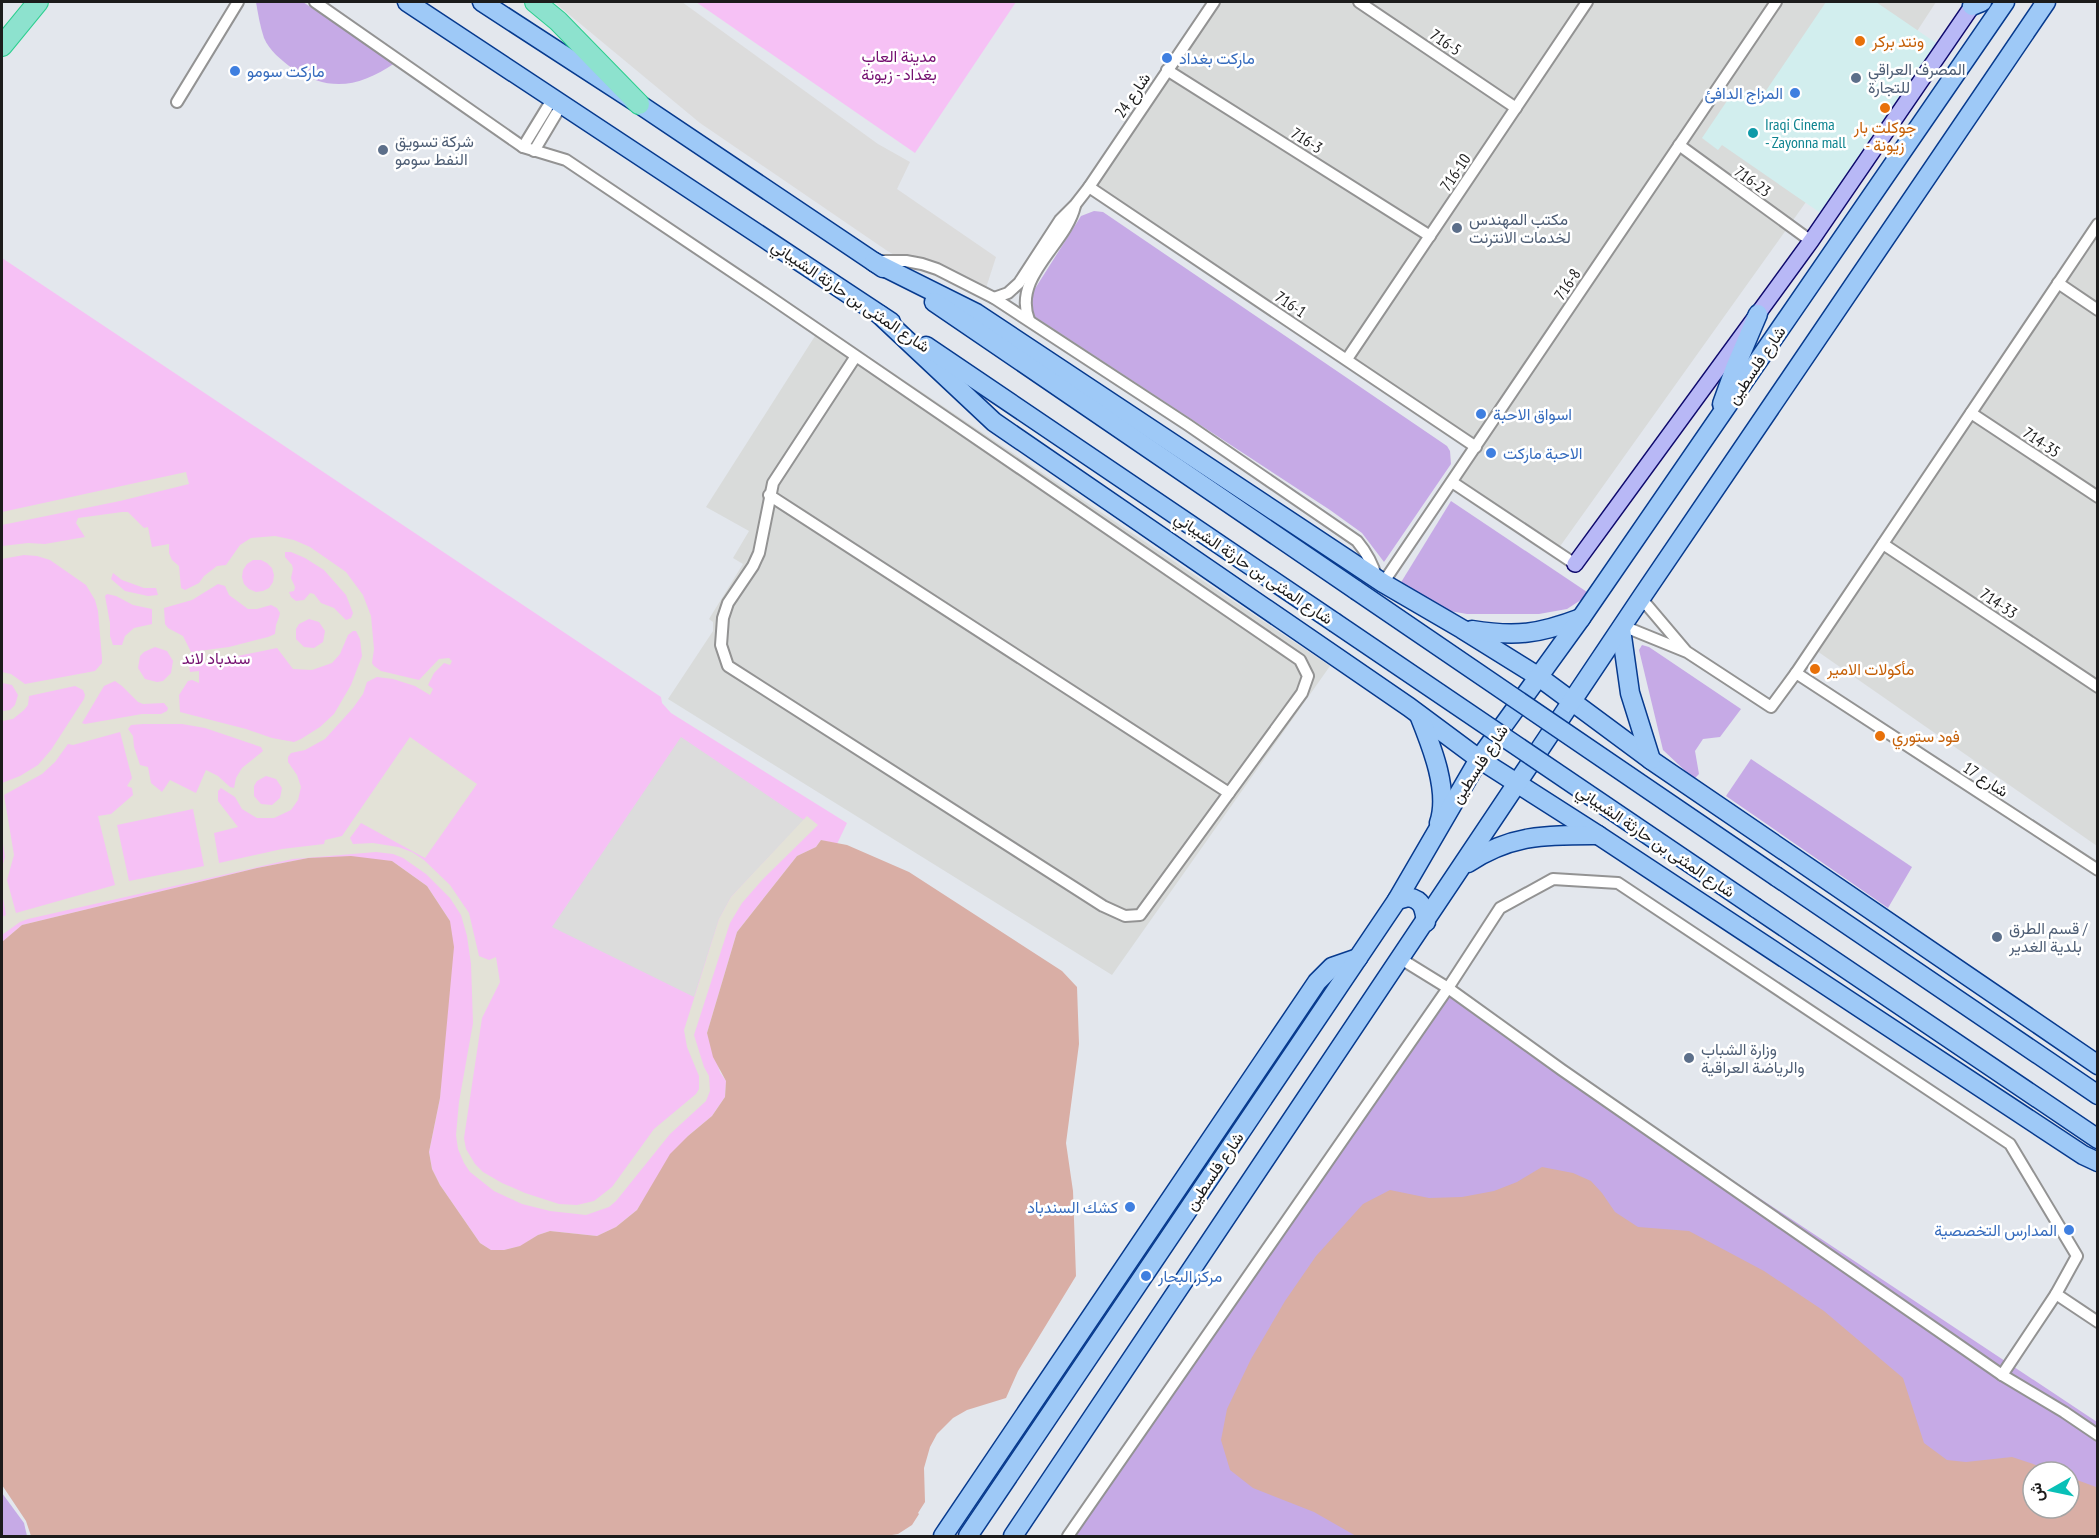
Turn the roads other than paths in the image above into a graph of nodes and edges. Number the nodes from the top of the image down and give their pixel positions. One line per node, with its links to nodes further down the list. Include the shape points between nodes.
1 (38, 2): 14 (highway)
2 (238, 2): 17 (street)
3 (315, 2): 21 (street)
4 (407, 2): 16 (main road, شارع المثنى بن حارثة الشيباني)
5 (482, 2): 18 (main road)
6 (535, 2): 18 (highway)
7 (1214, 2): 15 (street, شارع 24)
8 (1359, 2): 19 (street, 716-5)
9 (1587, 2): 19 (street, 716-10)
10 (1776, 2): 20 (street, 716-8)
11 (2006, 2): 37 (main road, شارع فلسطين)
12 (2046, 2): 45 (main road)
13 (1976, 3): 26 (street)
14 (2, 46)
15 (1167, 70): 22 (street, شارع 24); 25 (street, 716-3)
16 (557, 101): 21 (street); 32 (main road, شارع المثنى بن حارثة الشيباني)
17 (177, 102)
18 (639, 104): 27 (main road)
19 (1516, 108): 25 (street, 716-10)
20 (1679, 146): 26 (street, 716-23); 38 (street, 716-8)
21 (528, 149): 34 (street, via 566,160)
22 (1089, 187): 23 (street, شارع 24); 35 (street, 716-1)
23 (1076, 205): 29 (street, شارع 24, via 1060,219 1018,283 1008,293); 33 (street, شارع 24, via 1069,224 1030,281 1025,296)
24 (2097, 224): 28 (street)
25 (1430, 236): 35 (street, 716-10)
26 (1810, 241): 31 (street)
27 (874, 262): 29 (street, via 922,264); 44 (main road, via 976,313); 69 (main road, bridge)
28 (2058, 283): 30 (street); 36 (street)
29 (994, 298): 33 (street)
30 (2097, 310)
31 (1758, 314): 37 (main road); 43 (street)
32 (880, 315): 54 (main road, via 994,423); 70 (main road, شارع المثنى بن حارثة الشيباني, bridge)
33 (1029, 320): 44 (street, via 1357,542)
34 (856, 356): 40 (street); 58 (street, via 1300,660 1308,676 1302,693)
35 (1347, 359): 38 (street, 716-1)
36 (1971, 413): 41 (street, 714-35); 42 (street)
37 (1715, 424): 46 (main road, شارع فلسطين)
38 (1476, 447): 39 (street, 716-8)
39 (1452, 482): 43 (street); 44 (street, 716-8)
40 (769, 495): 58 (street); 58 (street, via 759,553 723,618 721,645 728,666 1103,906 1125,916 1140,915)
41 (2097, 497)
42 (1883, 544): 50 (street); 52 (street, 714-33)
43 (1575, 564)
44 (1380, 581): 48 (main road)
45 (1641, 598): 47 (main road); 49 (street)
46 (1581, 618): 48 (main road, via 1537,633 1500,634); 51 (main road, شارع فلسطين)
47 (1622, 627): 49 (street); 53 (main road); 56 (main road, via 1630,693)
48 (1462, 628): 51 (main road)
49 (1688, 652): 50 (street, via 1771,707)
50 (1796, 674): 62 (street, شارع 17)
51 (1539, 677): 53 (main road); 55 (main road, شارع فلسطين)
52 (2097, 687)
53 (1573, 701): 56 (main road); 57 (main road)
54 (1419, 715): 55 (main road); 60 (main road, via 1433,754 1442,798 1441,818)
55 (1479, 759): 57 (main road); 60 (main road, شارع فلسطين)
56 (1651, 760): 68 (main road)
57 (1517, 784): 59 (main road); 61 (main road)
58 (1229, 793)
59 (1598, 835): 61 (main road, via 1529,837 1504,843); 71 (main road)
60 (1433, 841): 63 (main road, شارع فلسطين)
61 (1464, 866): 64 (main road)
62 (2097, 868)
63 (1397, 900): 64 (main road, via 1408,897 1419,902 1424,907); 65 (main road, شارع فلسطين)
64 (1426, 922): 66 (main road)
65 (1358, 958): 72 (main road, via 1332,967 1317,982); 73 (main road, شارع فلسطين)
66 (1401, 959): 67 (street); 80 (main road)
67 (1448, 988): 74 (street, via 1500,908 1553,879 1618,883 2010,1144 2077,1256); 76 (street); 81 (street)
68 (2097, 1065)
69 (2097, 1095)
70 (2097, 1139)
71 (2097, 1162)
72 (1154, 1223): 73 (main road); 78 (main road)
73 (1151, 1265): 79 (main road, شارع فلسطين)
74 (2056, 1294): 75 (street); 76 (street)
75 (2097, 1322)
76 (2002, 1375): 77 (street)
77 (2097, 1435)
78 (943, 1536)
79 (968, 1536)
80 (1013, 1536)
81 (1068, 1536)

